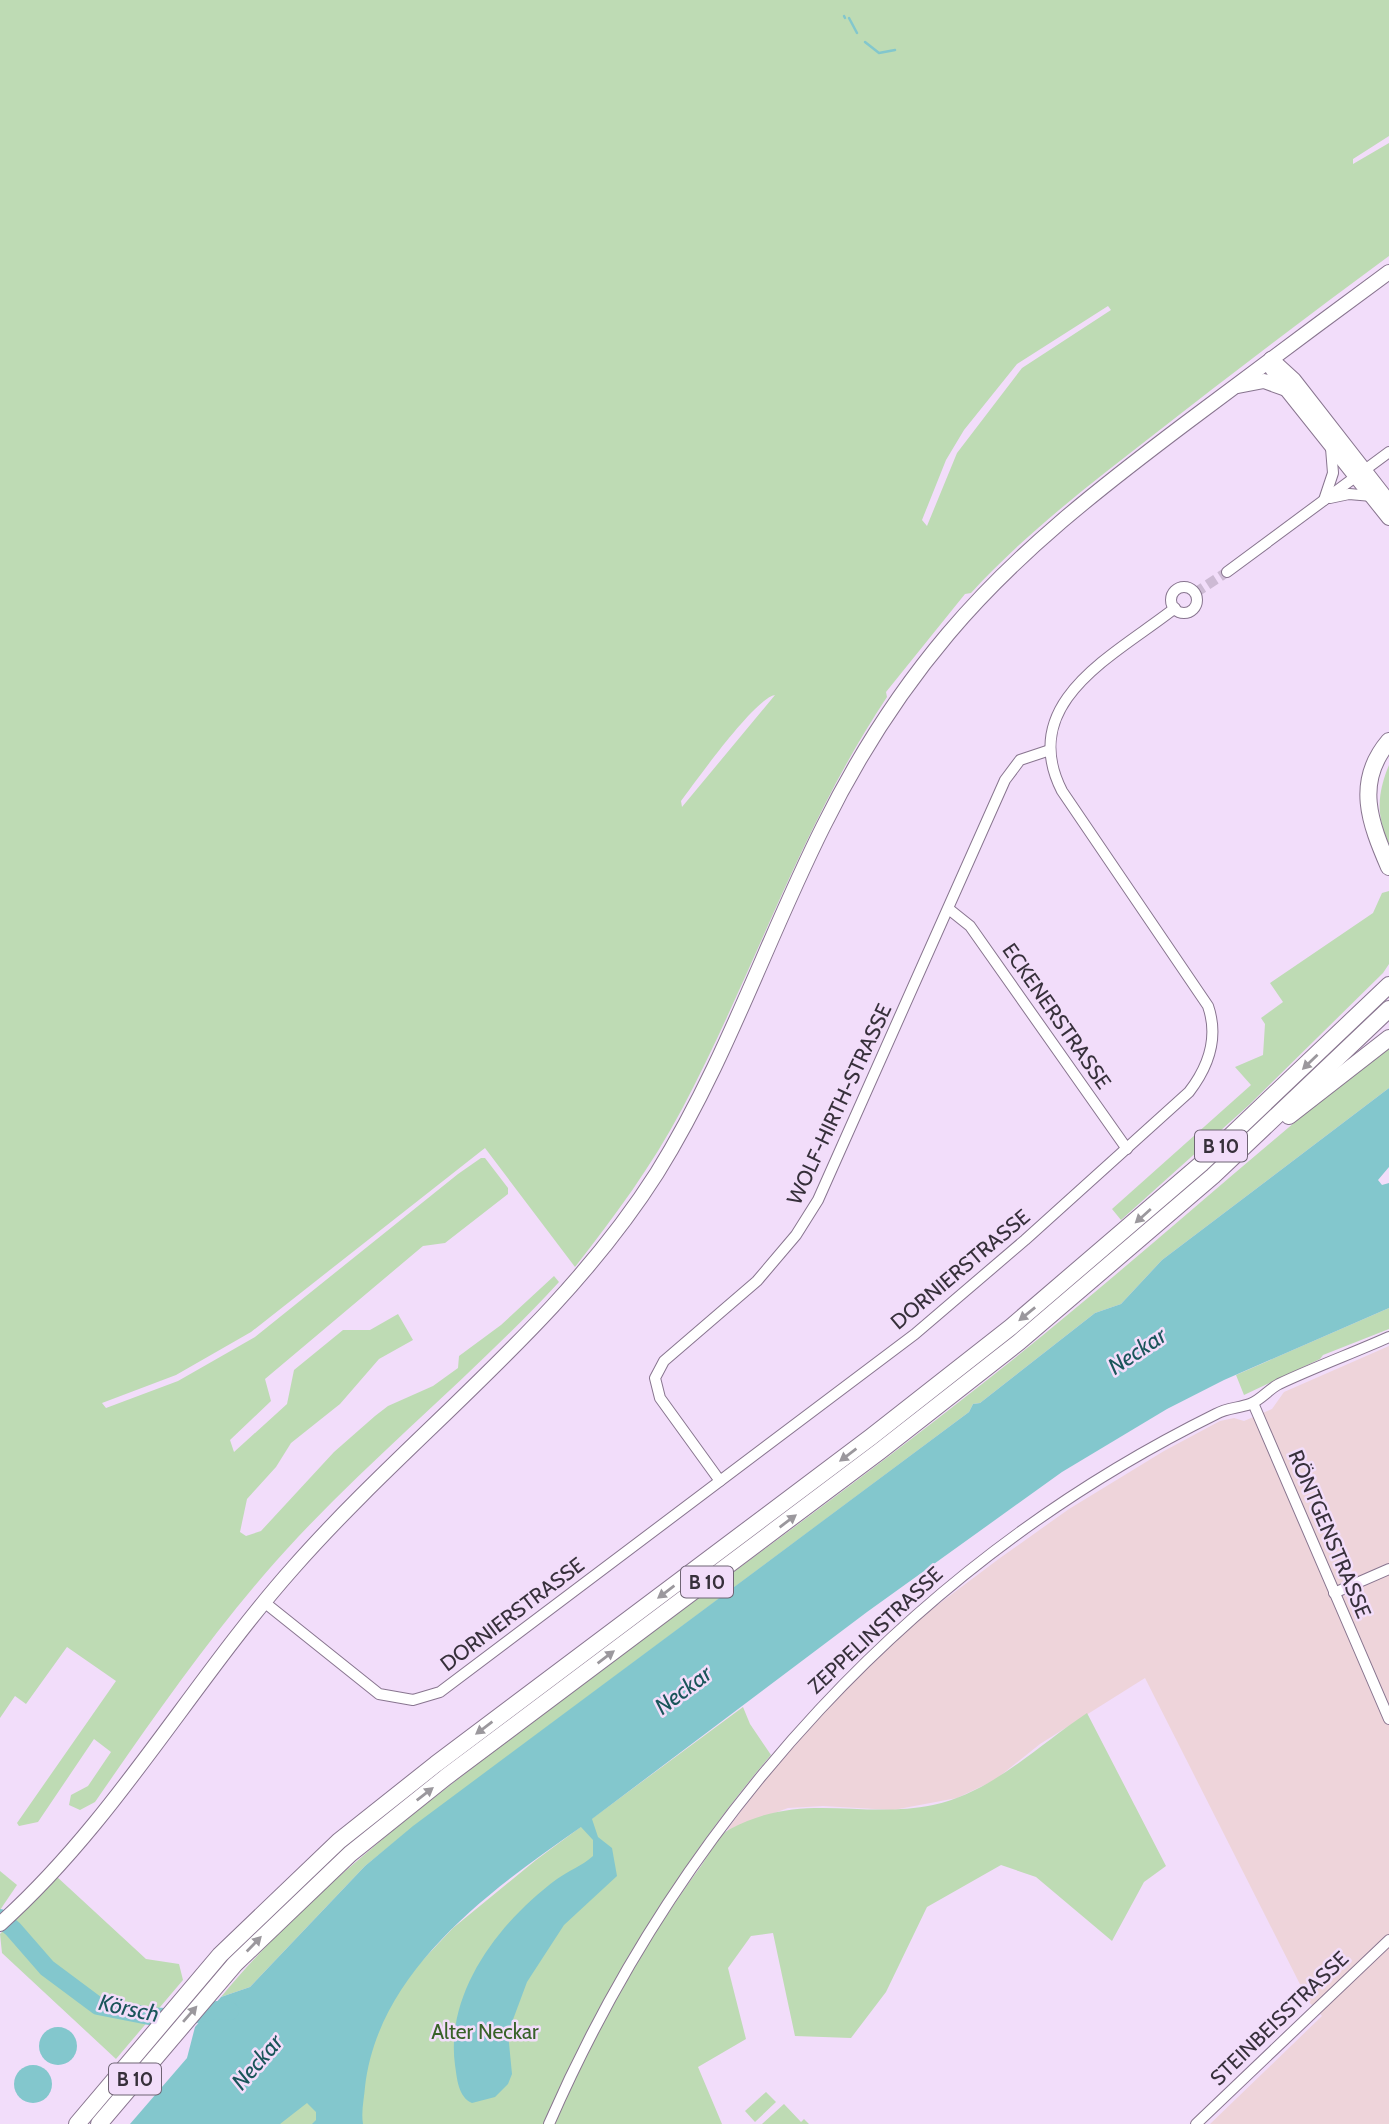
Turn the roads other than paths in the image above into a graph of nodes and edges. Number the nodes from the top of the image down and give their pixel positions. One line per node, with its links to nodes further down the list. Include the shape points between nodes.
1 (1389, 272): 2 (main road)
2 (1298, 338): 3 (main road); 4 (main road, via 1290,358)
3 (1271, 359): 4 (main road); 5 (main road)
4 (1290, 384): 5 (main road, via 1264,381); 6 (main road); 8 (main road)
5 (1233, 387): 33 (main road, via 1031,548 928,660 839,796 710,1077 640,1198 539,1324 356,1501)
6 (1330, 442): 8 (main road); 10 (street, via 1333,472)
7 (1389, 452): 8 (street)
8 (1361, 473): 9 (main road); 10 (street); 11 (main road)
9 (1372, 496): 10 (street, via 1349,494); 12 (main road)
10 (1324, 500): 13 (street)
11 (1389, 502)
12 (1389, 518)
13 (1227, 572)
14 (1175, 608): 16 (street, DORNIERSTRASSE, via 1072,690 1053,724)
15 (1389, 741): 19 (highway, via 1373,767 1367,795 1371,824)
16 (1050, 750): 20 (street, WOLF-HIRTH-STRASSE, via 1022,759 1009,774); 27 (street, DORNIERSTRASSE, via 1062,791 1200,991 1212,1020 1212,1049 1195,1084)
17 (1389, 757): 18 (highway, via 1379,781 1375,811)
18 (1389, 850)
19 (1389, 866)
20 (950, 911): 27 (street, ECKENERSTRASSE, via 970,926); 30 (street, WOLF-HIRTH-STRASSE, via 812,1210 757,1281 670,1355 657,1372 660,1398)
21 (1389, 972): 24 (highway)
22 (1389, 985): 24 (highway, B 10)
23 (1389, 1009): 26 (highway, B 10)
24 (1359, 1014): 37 (highway, B 10, one-way to 37, via 1201,1164 1000,1336 340,1841 256,1918 183,1996)
25 (1389, 1038): 26 (highway, via 1301,1108)
26 (1258, 1134): 38 (highway, B 10, one-way to 26, via 207,1994 304,1895 395,1817 960,1389 1091,1283)
27 (1127, 1149): 30 (street, DORNIERSTRASSE, via 938,1316)
28 (1389, 1337): 29 (street, ZEPPELINSTRASSE, via 1278,1384)
29 (1253, 1403): 32 (street, RÖNTGENSTRASSE); 39 (street, ZEPPELINSTRASSE, via 1216,1413 1038,1521 967,1572 854,1671 751,1786 672,1894 607,2003)
30 (720, 1481): 33 (street, DORNIERSTRASSE, via 468,1672 427,1697 405,1700 379,1694)
31 (1389, 1569): 32 (street)
32 (1334, 1593): 34 (street, RÖNTGENSTRASSE)
33 (264, 1602): 35 (main road, via 88,1830)
34 (1389, 1719)
35 (0, 1924)
36 (1389, 1940): 40 (street, STEINBEISSTRASSE)
37 (77, 2124)
38 (99, 2124)
39 (549, 2124)
40 (1196, 2124)

